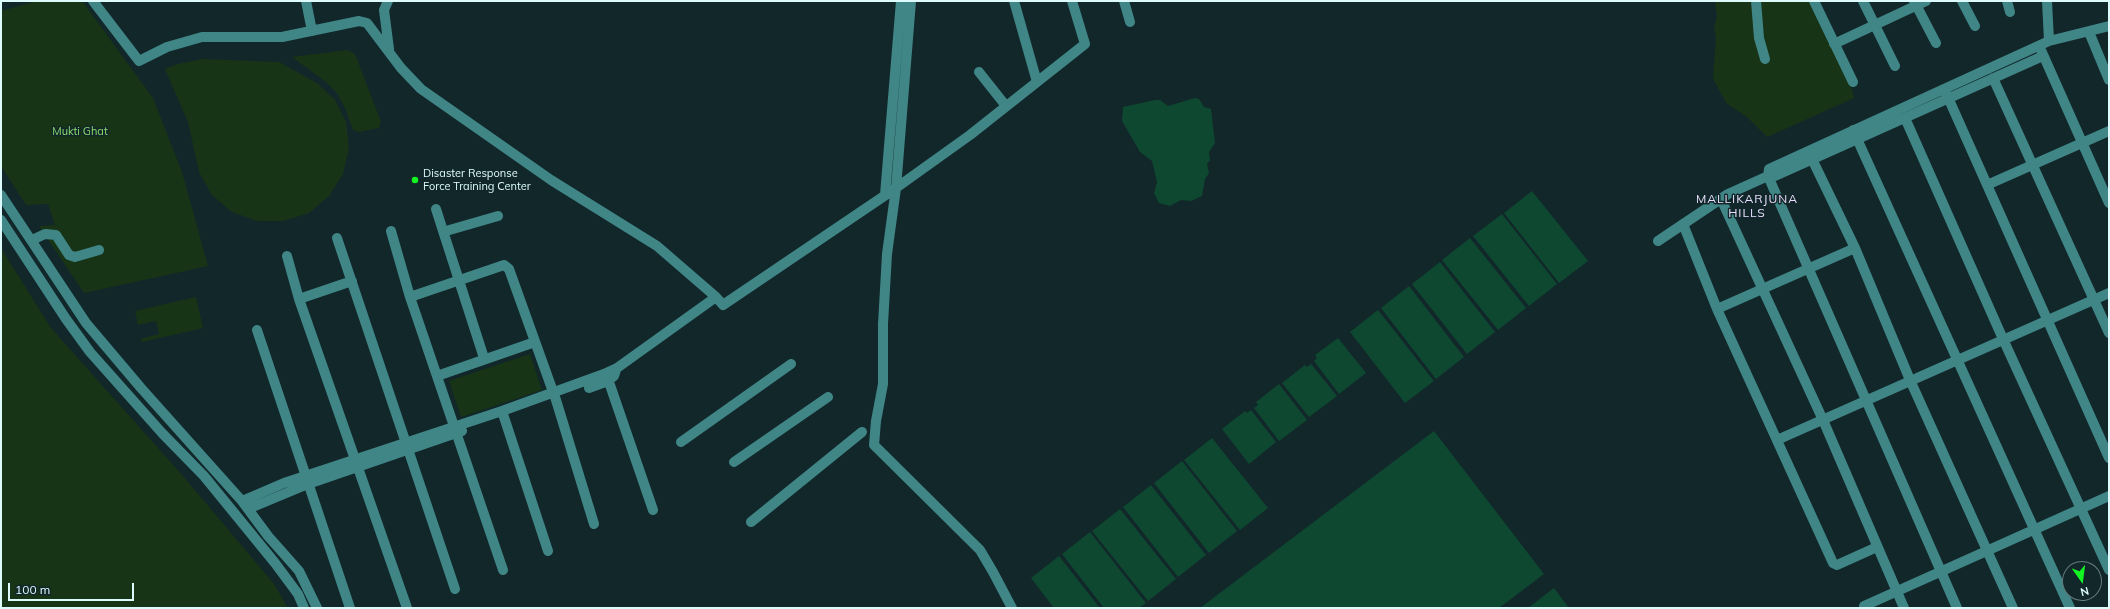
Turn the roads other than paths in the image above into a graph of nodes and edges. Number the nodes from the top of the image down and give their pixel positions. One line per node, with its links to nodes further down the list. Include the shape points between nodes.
1 (93, 1): 23 (street, via 139,61 167,47 202,37 282,37)
2 (302, 1): 23 (street)
3 (377, 1): 17 (street)
4 (901, 1): 28 (street)
5 (911, 1): 28 (street)
6 (1014, 1): 36 (street)
7 (1072, 1): 36 (street, via 1085,44)
8 (1124, 1): 19 (street)
9 (1756, 1): 31 (street, via 1759,38)
10 (1814, 1): 27 (street)
11 (1863, 1): 20 (street)
12 (1926, 1): 16 (street)
13 (1962, 1): 21 (street)
14 (2007, 1): 18 (street)
15 (2047, 1): 25 (street)
16 (1915, 3): 20 (street); 26 (street)
17 (386, 6): 30 (street)
18 (2010, 12)
19 (1130, 22)
20 (1875, 24): 27 (street); 32 (street)
21 (1975, 26)
22 (2109, 26): 24 (street)
23 (312, 31): 30 (street, via 359,21 367,23)
24 (2088, 32): 25 (street); 35 (street)
25 (2049, 41): 29 (street)
26 (1936, 43)
27 (1834, 44): 37 (street)
28 (902, 48): 49 (street); 51 (street)
29 (2041, 51): 34 (street); 38 (street); 44 (street)
30 (389, 53): 72 (street, via 432,97 551,180 657,246)
31 (1765, 59)
32 (1895, 66)
33 (979, 72): 39 (street)
34 (1993, 78): 38 (street); 46 (street)
35 (2109, 80)
36 (1037, 82): 39 (street)
37 (1853, 82)
38 (1947, 94): 40 (street); 41 (street); 48 (street)
39 (1006, 106): 49 (street)
40 (1905, 118): 43 (street); 79 (street)
41 (1853, 130): 43 (street); 47 (street, via 1769,169)
42 (2109, 131): 44 (street)
43 (1857, 139): 45 (street); 82 (street)
44 (2081, 142): 46 (street); 53 (street)
45 (1812, 160): 47 (street, via 1775,176); 63 (street)
46 (2032, 164): 48 (street); 74 (street)
47 (1768, 176): 52 (street); 66 (street)
48 (1987, 185): 76 (street)
49 (896, 188): 51 (street); 121 (street, via 887,254 883,384 874,445 980,550)
50 (1, 195): 61 (street)
51 (885, 195): 72 (street, via 723,305)
52 (1720, 199): 57 (street); 69 (street)
53 (2109, 203)
54 (436, 209): 59 (street)
55 (498, 216): 59 (street, via 446,231)
56 (1, 220): 117 (street, via 90,352 204,476 275,563 298,594)
57 (1683, 224): 62 (street); 75 (street)
58 (391, 231): 71 (street)
59 (444, 234): 68 (street)
60 (337, 238): 67 (street)
61 (32, 240): 64 (street, via 45,234 56,235 69,255 75,256); 102 (street, via 86,323)
62 (1658, 241)
63 (1855, 248): 66 (street); 86 (street)
64 (99, 250)
65 (287, 256): 73 (street)
66 (1809, 268): 69 (street); 89 (street)
67 (352, 281): 73 (street); 96 (street)
68 (459, 281): 71 (street); 80 (street, via 504,265 509,269); 81 (street)
69 (1762, 289): 75 (street); 91 (street)
70 (2109, 293): 74 (street)
71 (410, 297): 84 (street)
72 (716, 297): 85 (street)
73 (299, 299): 99 (street)
74 (2094, 300): 76 (street); 78 (street)
75 (1717, 309): 94 (street)
76 (2048, 320): 79 (street); 97 (street)
77 (257, 330): 100 (street)
78 (2109, 333)
79 (2003, 339): 82 (street); 103 (street)
80 (535, 342): 81 (street); 87 (street)
81 (484, 358): 84 (street)
82 (1957, 359): 86 (street); 107 (street)
83 (791, 364): 95 (street)
84 (437, 376): 92 (street)
85 (606, 378): 87 (street); 104 (street)
86 (1910, 380): 89 (street); 110 (street)
87 (555, 397): 90 (street); 106 (street)
88 (828, 397): 98 (street)
89 (1867, 400): 91 (street); 113 (street)
90 (503, 414): 92 (street); 109 (street)
91 (1823, 420): 94 (street); 108 (street)
92 (456, 430): 96 (street); 111 (street)
93 (862, 432): 105 (street)
94 (1777, 440): 108 (street, via 1833,563 1837,565)
95 (681, 442)
96 (407, 446): 99 (street); 114 (street)
97 (2109, 458)
98 (734, 462)
99 (357, 463): 100 (street); 120 (street)
100 (307, 480): 102 (street); 119 (street)
101 (2109, 496): 103 (street)
102 (245, 505): 118 (street, via 299,571)
103 (2081, 509): 107 (street); 112 (street)
104 (653, 510)
105 (752, 522)
106 (594, 524)
107 (2034, 530): 110 (street); 125 (street)
108 (1877, 547): 115 (street)
109 (548, 551)
110 (1987, 551): 113 (street); 124 (street)
111 (503, 570)
112 (2109, 570)
113 (1940, 572): 115 (street); 123 (street)
114 (455, 589)
115 (1896, 591): 116 (street); 122 (street)
116 (1864, 606)
117 (304, 608)
118 (317, 608)
119 (350, 608)
120 (407, 608)
121 (1012, 608)
122 (1904, 608)
123 (1957, 608)
124 (2013, 608)
125 (2070, 608)

